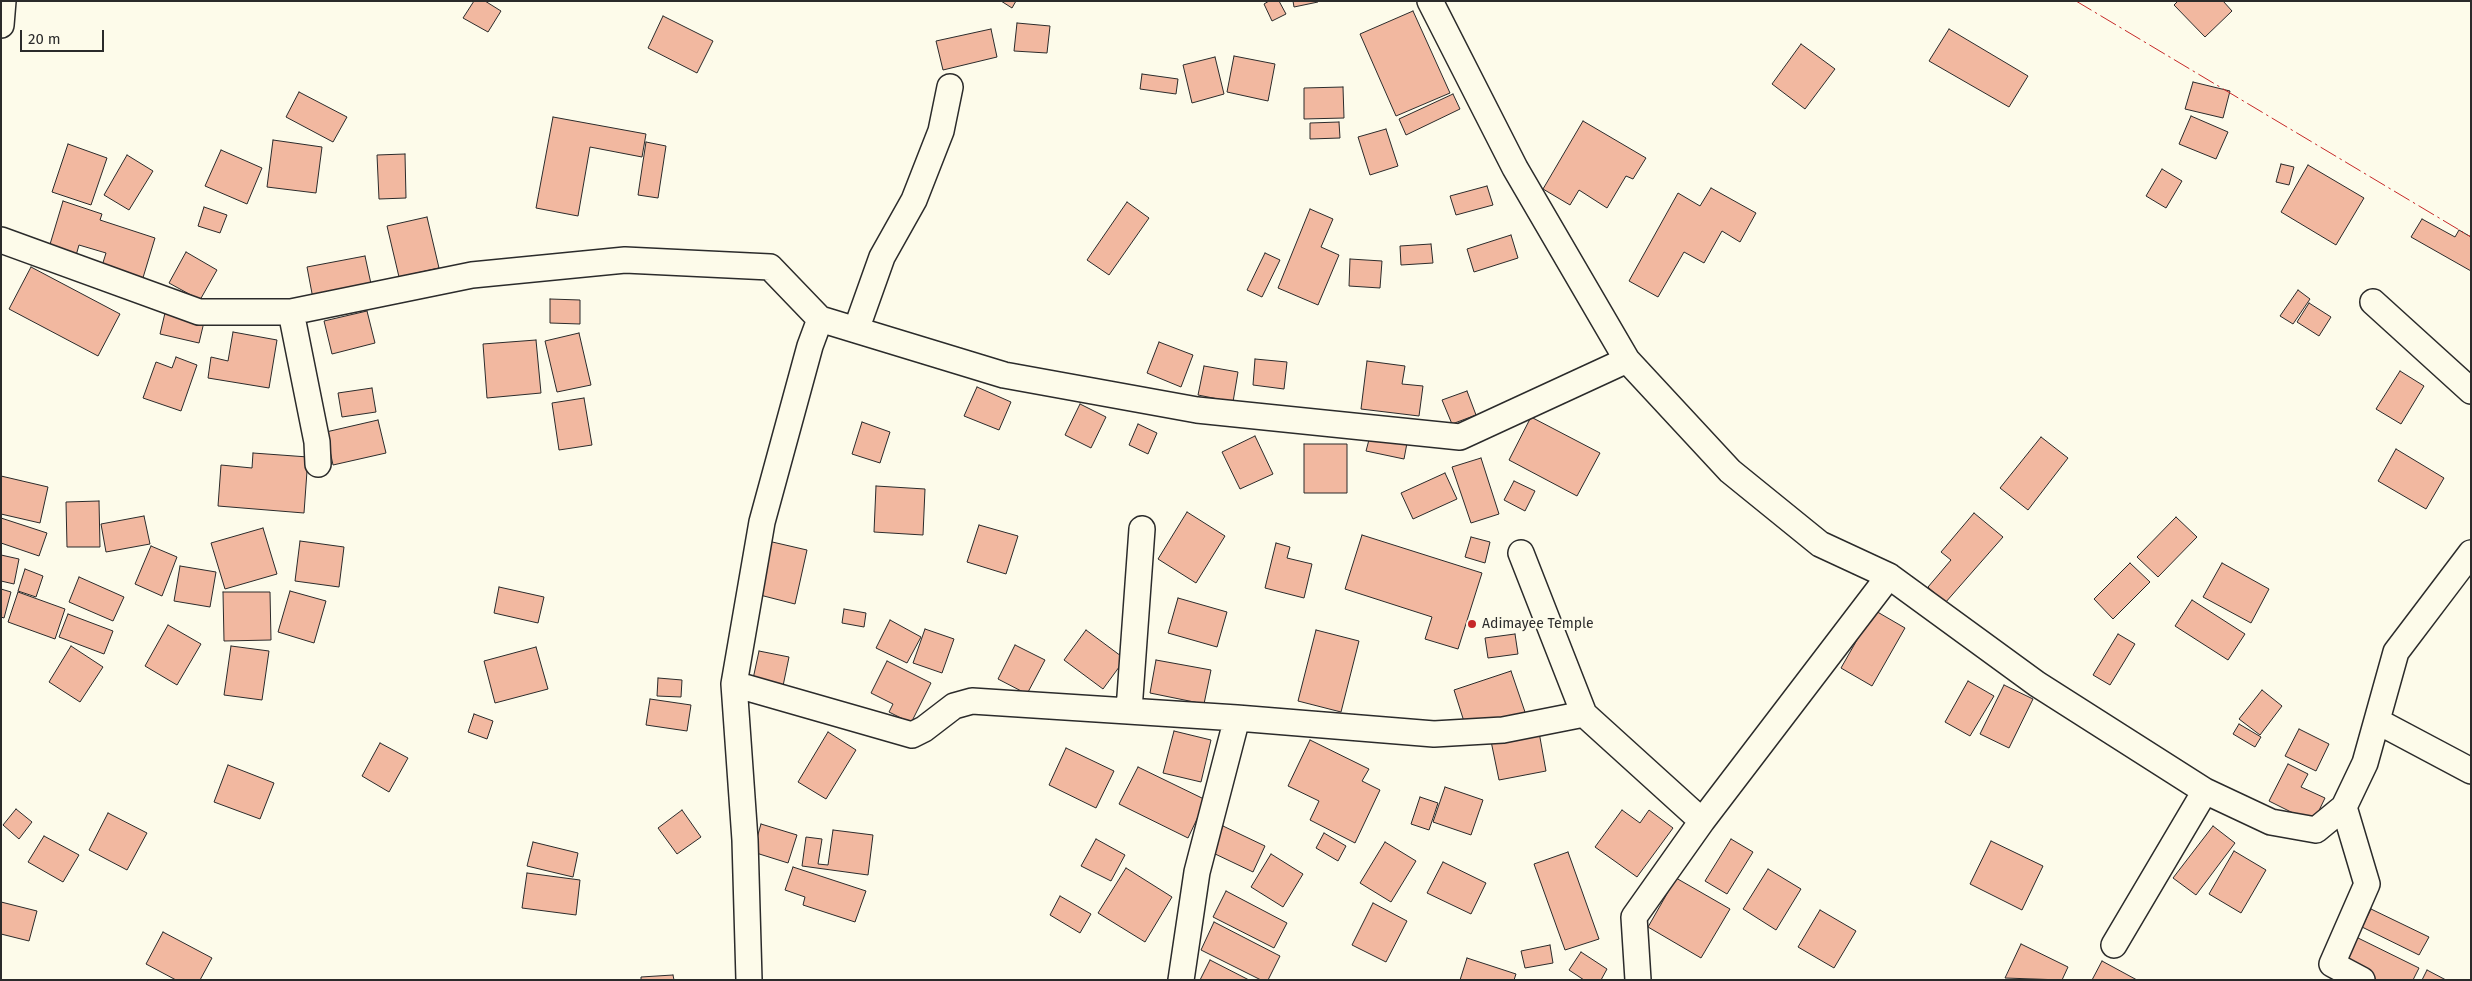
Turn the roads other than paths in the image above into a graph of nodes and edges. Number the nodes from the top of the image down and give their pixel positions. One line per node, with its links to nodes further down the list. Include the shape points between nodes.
1 (3, 1): 3 (street)
2 (1430, 1): 10 (street, via 1515,168)
3 (1, 25)
4 (950, 87): 9 (street, via 941,131 914,200 882,257)
5 (1, 240): 7 (street, via 199,312)
6 (2374, 302): 11 (street)
7 (291, 312): 8 (street, via 472,275 625,260 770,267); 12 (street, via 317,442)
8 (820, 319): 9 (street); 17 (street, via 762,522)
9 (856, 330): 10 (street, via 1004,376 1197,410 1460,437)
10 (1627, 360): 16 (street, via 1730,471 1820,544)
11 (2471, 391)
12 (318, 464)
13 (1142, 529): 18 (street)
14 (1521, 553): 19 (street)
15 (2471, 553): 21 (street, via 2396,652)
16 (1888, 576): 23 (street, via 2037,684); 25 (street)
17 (734, 684): 18 (street, via 912,735 954,706 972,701); 27 (street, via 745,840)
18 (1129, 710): 20 (street)
19 (1584, 714): 20 (street, via 1503,730 1434,734); 25 (street)
20 (1237, 718): 28 (street, via 1197,872)
21 (2377, 721): 22 (street); 24 (street, via 2365,764)
22 (2471, 771)
23 (2205, 791): 24 (street, via 2271,822 2316,830); 26 (street)
24 (2344, 807): 30 (street, via 2366,884 2332,964)
25 (1702, 821): 29 (street, via 1634,917)
26 (2114, 945)
27 (749, 980)
28 (1181, 980)
29 (1638, 980)
30 (2362, 980)

